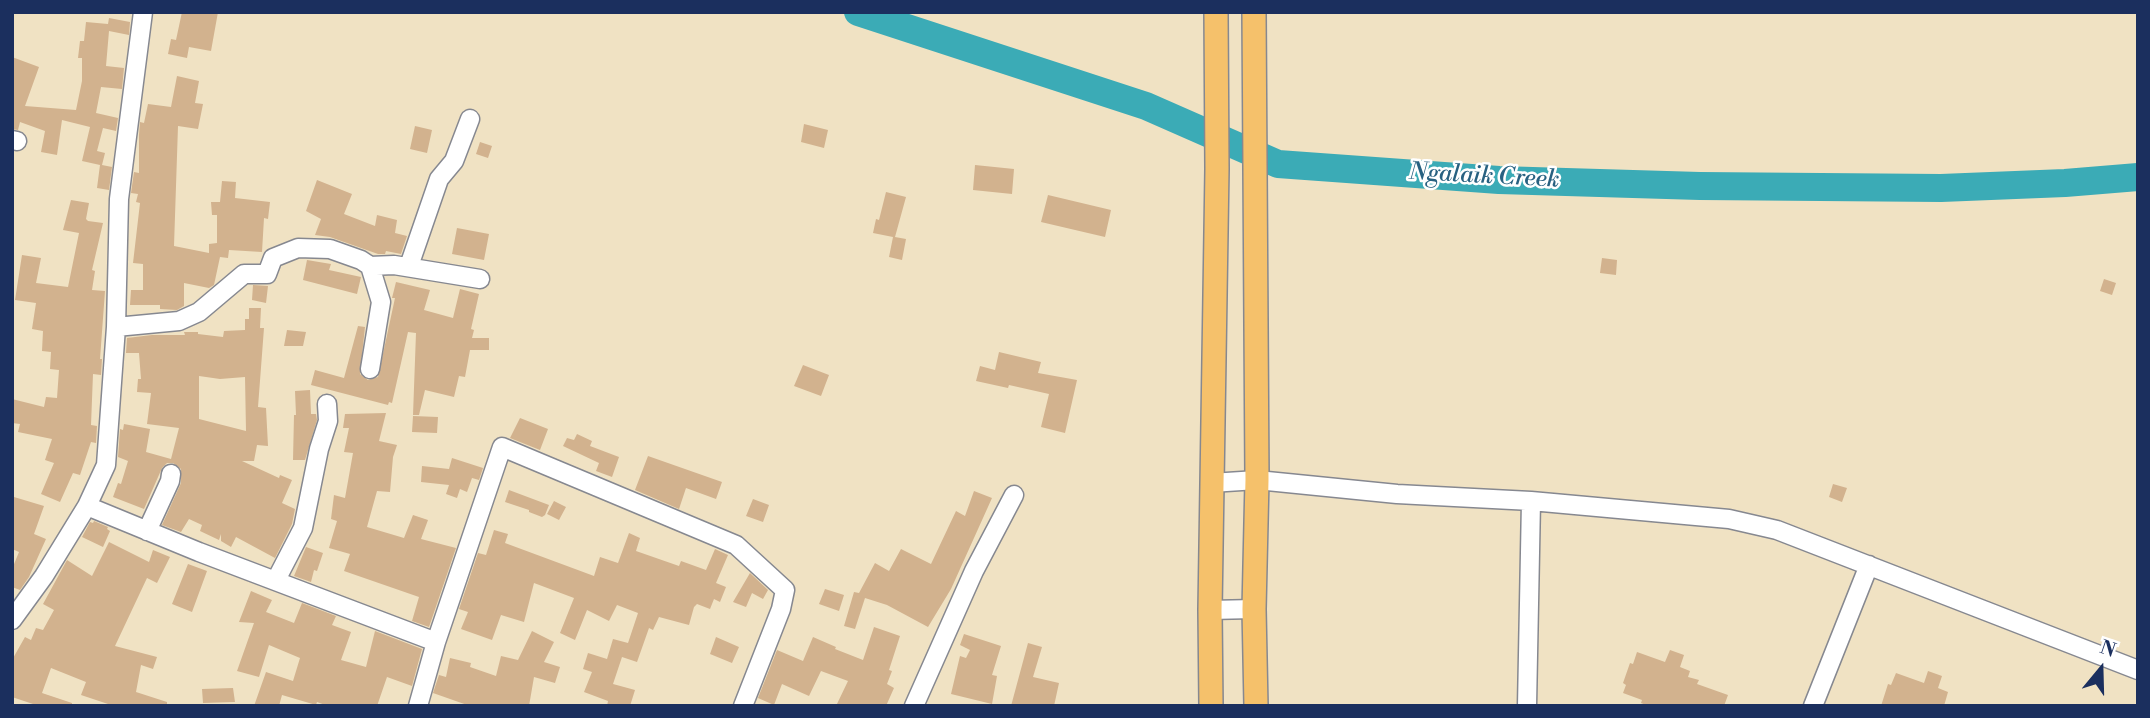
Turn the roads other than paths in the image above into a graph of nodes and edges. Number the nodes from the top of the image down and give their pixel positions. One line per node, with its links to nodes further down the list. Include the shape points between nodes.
1 (143, 12): 8 (street, via 119,199)
2 (1216, 12): 13 (main road)
3 (1254, 12): 12 (main road)
4 (470, 119): 6 (street, via 454,161 439,178)
5 (370, 266): 6 (street); 8 (street, via 330,249 298,248 273,258 267,274 244,274 199,312 178,321); 9 (street, via 381,302)
6 (409, 267): 7 (street)
7 (480, 278)
8 (116, 327): 16 (street, via 106,465)
9 (370, 369)
10 (327, 404): 19 (street, via 328,421 303,528)
11 (171, 474): 17 (street)
12 (1257, 480): 13 (street); 15 (street); 20 (main road)
13 (1211, 483): 21 (main road)
14 (1014, 495): 27 (street, via 974,571)
15 (1531, 501): 18 (street, via 1729,519 1777,530); 30 (street)
16 (87, 506): 17 (street); 22 (street)
17 (147, 531): 19 (street)
18 (1870, 565): 24 (street); 31 (street)
19 (276, 580): 23 (street)
20 (1254, 609): 21 (street); 29 (main road)
21 (1210, 610): 28 (main road)
22 (12, 620)
23 (436, 642): 25 (street); 26 (street, via 502,447 736,545 785,590)
24 (2138, 670)
25 (418, 706)
26 (743, 706)
27 (914, 706)
28 (1211, 706)
29 (1256, 706)
30 (1527, 706)
31 (1813, 706)

